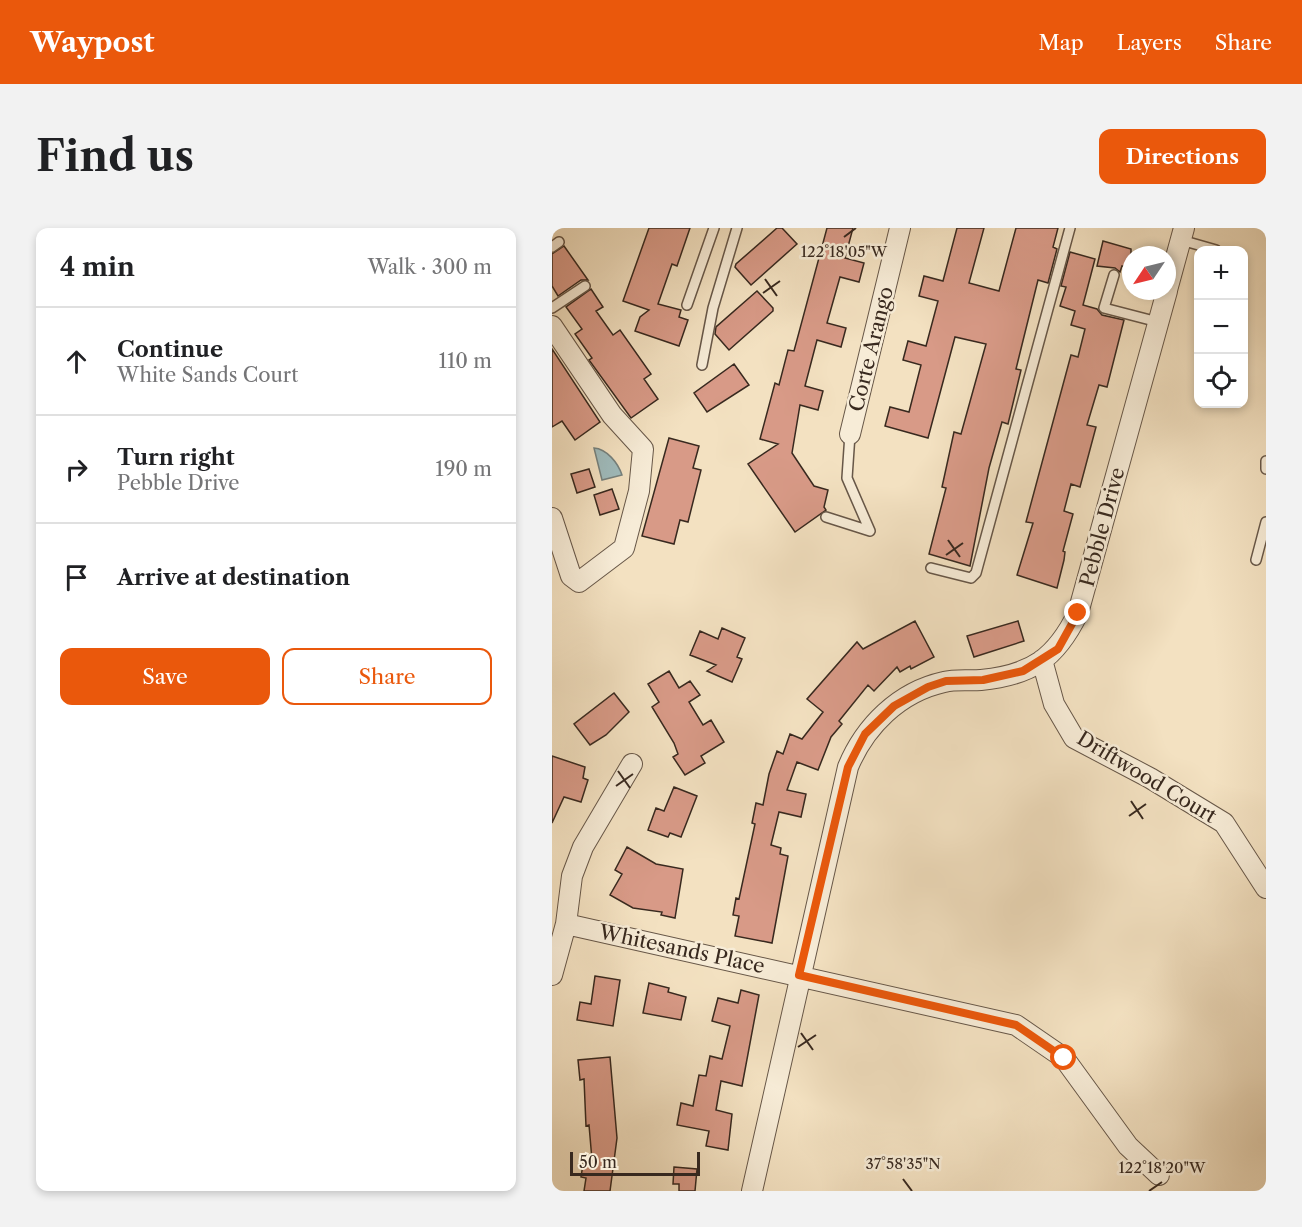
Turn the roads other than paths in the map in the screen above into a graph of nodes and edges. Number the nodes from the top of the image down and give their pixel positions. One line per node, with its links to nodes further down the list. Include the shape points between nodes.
1 (714, 228): 11 (lane)
2 (737, 228): 15 (lane, via 713,308)
3 (900, 228): 16 (street, Corte Arango)
4 (1070, 228): 23 (lane, via 976,573 971,578)
5 (1182, 234): 6 (lane); 7 (street, Pebble Drive)
6 (1208, 246)
7 (1176, 256)
8 (1114, 275): 13 (lane, via 1104,308)
9 (585, 285): 12 (lane)
10 (1164, 300): 13 (street, Pebble Drive)
11 (687, 305)
12 (552, 308)
13 (1158, 322): 24 (street, Pebble Drive, via 1078,613 1058,649)
14 (552, 326): 20 (street, via 612,415 643,449 639,491 624,548 579,582 571,576)
15 (702, 365)
16 (850, 434): 19 (lane, via 847,478 870,531)
17 (1266, 461): 18 (lane)
18 (1266, 469)
19 (826, 517)
20 (552, 518)
21 (1266, 522): 22 (lane)
22 (1256, 560)
23 (931, 568)
24 (1042, 660): 26 (street, Driftwood Court, via 1054,704 1074,738 1224,823); 29 (street, Pebble Drive, via 1023,671 1002,676 946,681 928,687 894,706 865,734 848,767)
25 (632, 764): 27 (street, via 583,847 572,876)
26 (1266, 888)
27 (566, 924): 28 (street); 29 (street, Whitesands Place)
28 (552, 975)
29 (799, 975): 30 (street, Whitesands Place, via 1016,1025 1064,1058 1128,1146); 31 (street, Pebble Drive)
30 (1159, 1175)
31 (752, 1191)

